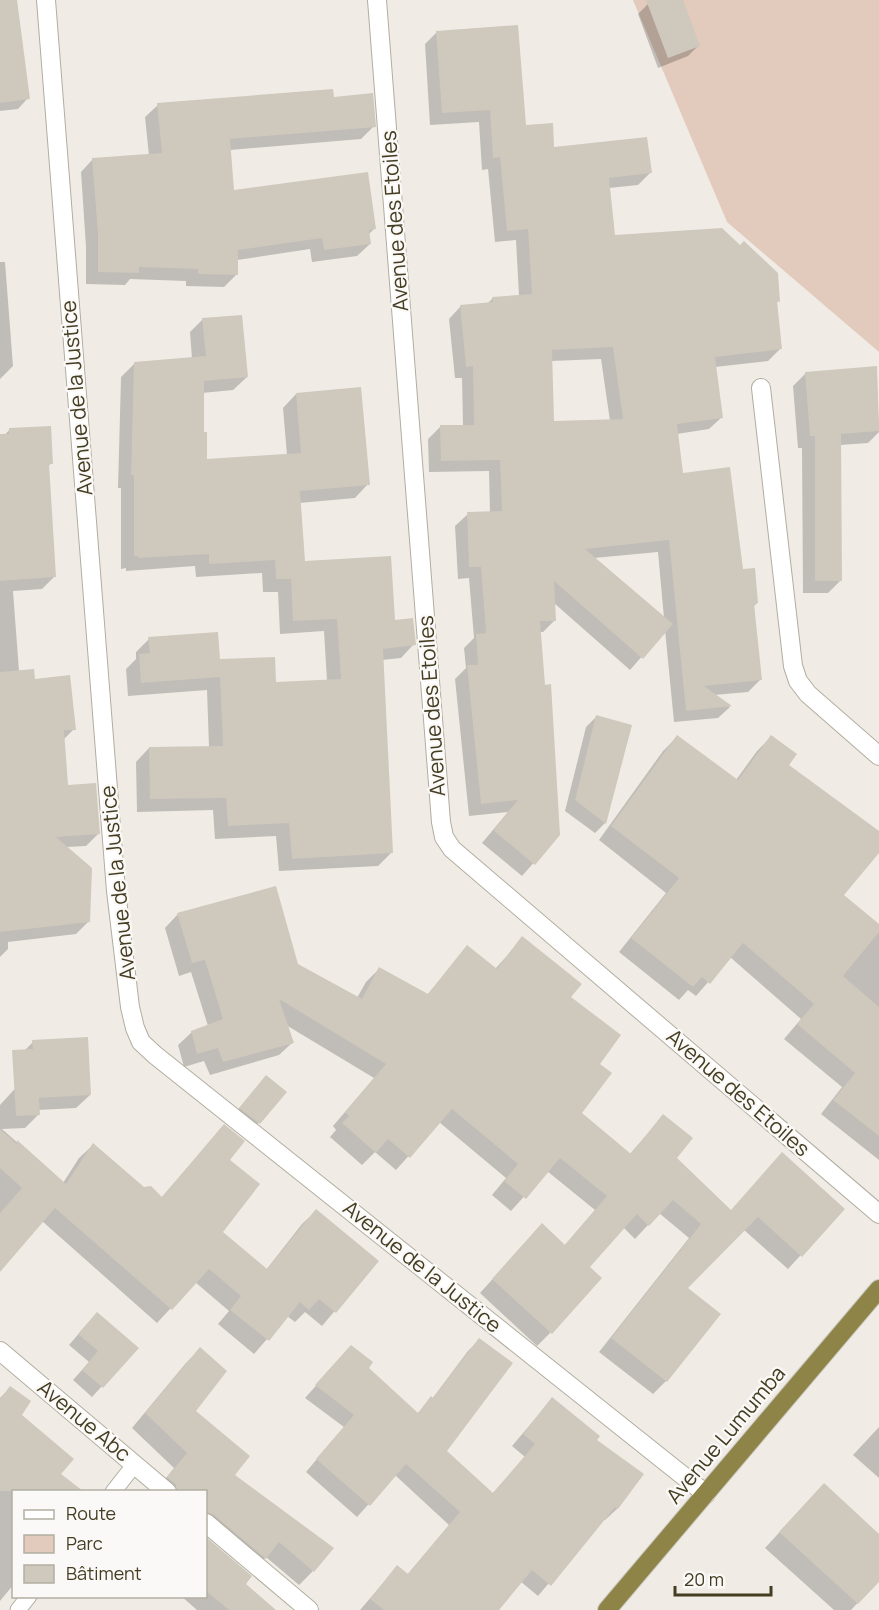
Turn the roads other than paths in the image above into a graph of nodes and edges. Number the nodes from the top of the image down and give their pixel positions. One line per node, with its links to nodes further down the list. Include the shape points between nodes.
1 (46, 0): 11 (street, Avenue de la Justice, via 116,891 130,1007 141,1042)
2 (377, 0): 5 (street, Avenue des Etoiles, via 444,837 452,849)
3 (761, 388): 4 (street, via 793,666 808,694)
4 (879, 756)
5 (879, 1214)
6 (879, 1289): 11 (highway, Avenue Lumumba)
7 (0, 1351): 8 (street, Avenue Abc)
8 (135, 1464): 9 (lane); 10 (street, Avenue Abc)
9 (114, 1490)
10 (166, 1490)
11 (706, 1494): 16 (highway, Avenue Lumumba)
12 (207, 1524): 15 (street)
13 (27, 1598): 14 (lane)
14 (18, 1610)
15 (309, 1610)
16 (607, 1610)

